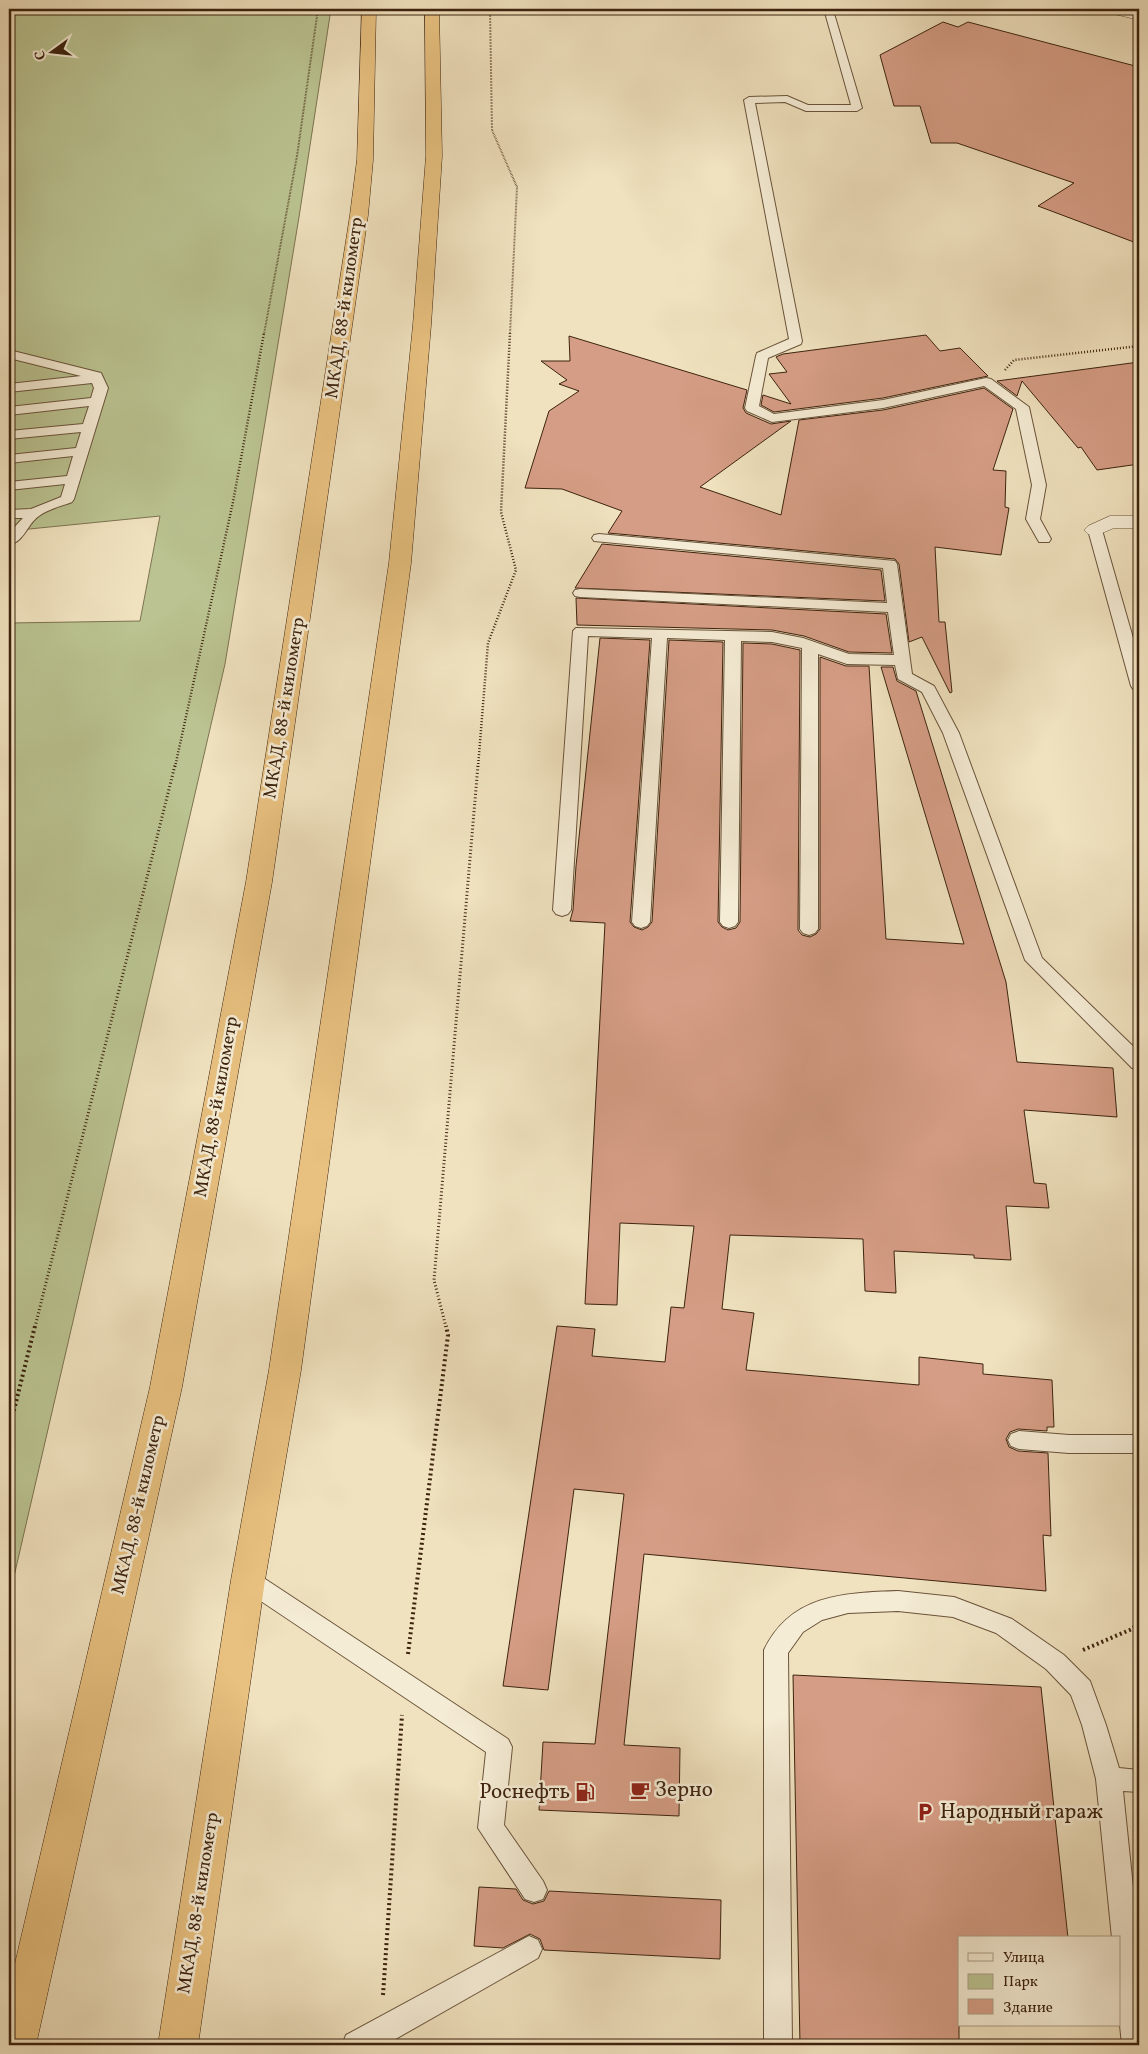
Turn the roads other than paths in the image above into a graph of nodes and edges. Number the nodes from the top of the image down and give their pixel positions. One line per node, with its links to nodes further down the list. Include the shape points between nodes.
1 (369, 9): 47 (highway, МКАД, 88-й километр, via 365,160 259,882 166,1387)
2 (432, 9): 42 (highway, МКАД, 88-й километр, via 434,156 400,563 285,1370)
3 (1111, 9): 5 (street)
4 (828, 10): 24 (lane, via 857,108 806,108 787,99 748,100 796,341 762,356 752,408 772,418 883,404 986,382 1022,407 1040,485 1033,519)
5 (1139, 16)
6 (9, 354): 7 (lane)
7 (40, 362): 8 (lane); 9 (lane, via 96,376)
8 (9, 365)
9 (97, 379): 10 (lane); 11 (lane, via 101,388)
10 (9, 388)
11 (98, 401): 12 (lane); 13 (lane)
12 (9, 411)
13 (90, 427): 14 (lane); 15 (lane)
14 (9, 435)
15 (82, 451): 16 (lane); 17 (lane)
16 (9, 459)
17 (74, 478): 18 (lane); 19 (lane, via 68,499)
18 (9, 486)
19 (33, 513): 20 (lane); 25 (lane)
20 (9, 514)
21 (1139, 522): 22 (street, via 1110,522)
22 (1095, 530): 28 (lane)
23 (599, 538): 27 (lane, via 890,564)
24 (1044, 539)
25 (9, 541)
26 (580, 593): 27 (lane)
27 (896, 608): 33 (lane)
28 (1122, 624): 29 (lane); 34 (lane)
29 (1139, 624)
30 (660, 634): 31 (lane); 35 (lane, via 582,631); 36 (lane)
31 (733, 636): 32 (lane, via 772,637); 37 (lane)
32 (810, 646): 33 (lane, via 847,659); 38 (lane)
33 (902, 660): 39 (lane, via 904,676 928,689 951,734 1034,960)
34 (1139, 686)
35 (562, 910)
36 (641, 922)
37 (728, 922)
38 (809, 930)
39 (1139, 1063)
40 (1019, 1440): 41 (lane)
41 (1139, 1444)
42 (248, 1580): 45 (lane, via 500,1747 491,1828); 48 (highway, МКАД, 88-й километр)
43 (1109, 1779): 44 (lane); 50 (lane, via 1081,1689 1055,1662 1004,1626 954,1607 898,1601 848,1603 815,1612 795,1625 776,1650); 51 (lane)
44 (1139, 1781)
45 (534, 1890)
46 (530, 1949): 49 (lane)
47 (16, 2045)
48 (178, 2045)
49 (356, 2045)
50 (778, 2045)
51 (1136, 2045)

